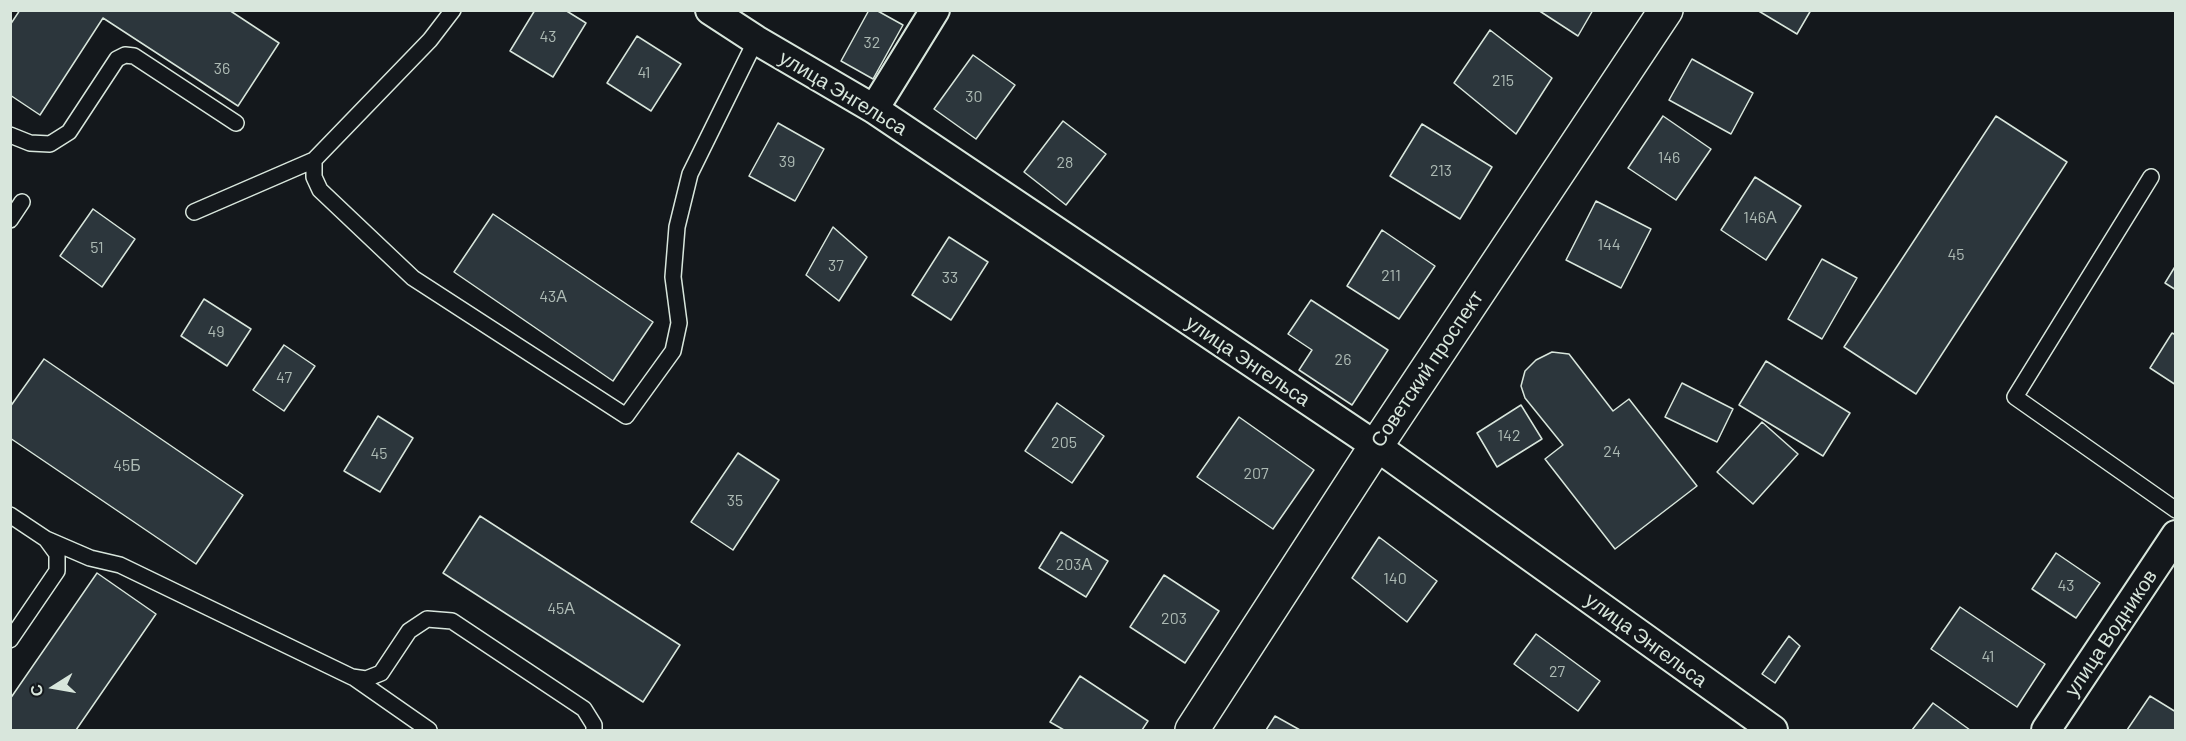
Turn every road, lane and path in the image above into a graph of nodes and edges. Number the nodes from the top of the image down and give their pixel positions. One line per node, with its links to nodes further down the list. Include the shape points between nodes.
1 (453, 10): 9 (lane, via 430,40)
2 (711, 10): 5 (street, улица Энгельса)
3 (935, 10): 6 (street)
4 (1665, 10): 14 (main road, Советский проспект)
5 (756, 40): 6 (street, улица Энгельса); 9 (lane, via 690,174 677,227 674,277 679,323 673,351 626,416 413,278 320,190 314,177)
6 (874, 109): 14 (street, улица Энгельса)
7 (236, 123): 8 (lane, via 134,56 125,55 117,59 69,132 50,144 30,143)
8 (10, 135)
9 (314, 160): 12 (lane)
10 (2151, 177): 15 (lane, via 2015,397)
11 (21, 202): 13 (lane)
12 (194, 212)
13 (10, 219)
14 (1376, 446): 23 (main road, Советский проспект); 24 (street, улица Энгельса)
15 (2175, 510)
16 (10, 515): 18 (lane)
17 (2175, 535): 25 (street, улица Водников)
18 (46, 539): 19 (lane, via 57,554 57,571); 20 (lane, via 90,558 120,565)
19 (10, 640)
20 (352, 677): 21 (lane); 22 (lane, via 366,679 381,673 409,631 427,619 452,621 584,709)
21 (429, 730)
22 (594, 730)
23 (1192, 730)
24 (1773, 730)
25 (2046, 730)

